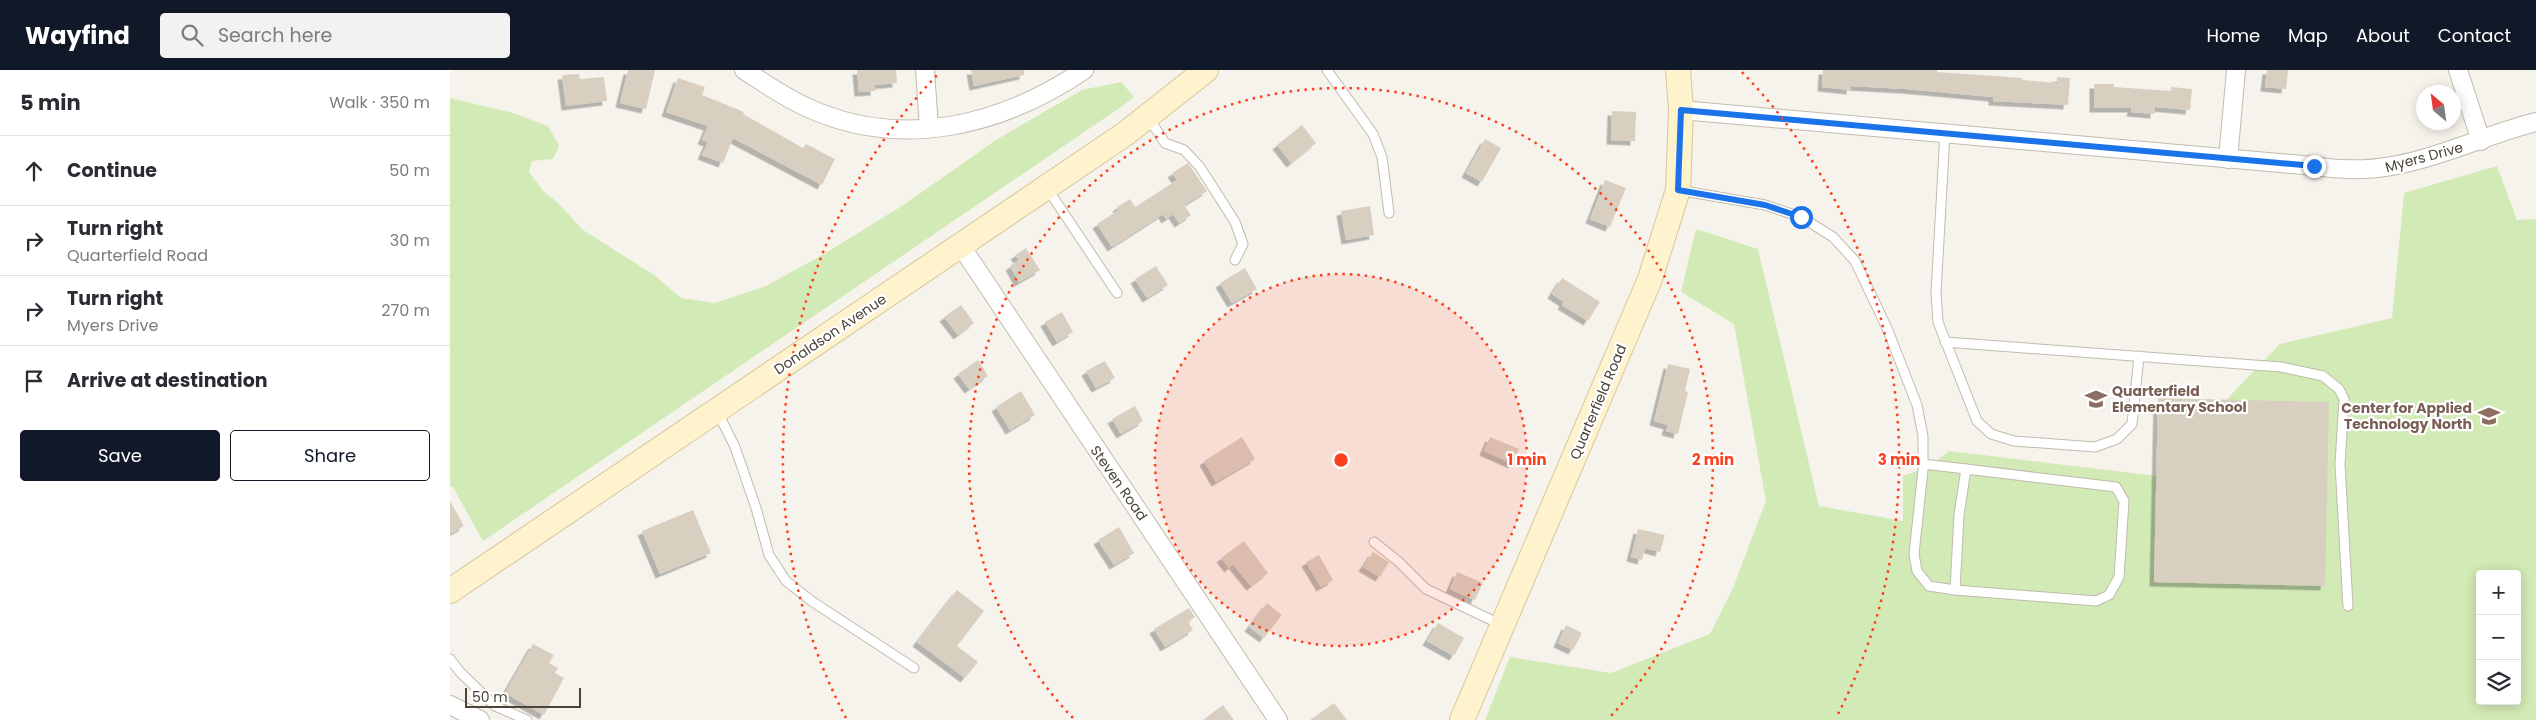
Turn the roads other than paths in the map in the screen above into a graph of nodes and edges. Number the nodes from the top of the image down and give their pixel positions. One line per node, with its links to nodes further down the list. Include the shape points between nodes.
1 (744, 70): 12 (street, via 778,93 831,117 896,129)
2 (925, 70): 12 (street)
3 (1084, 70): 12 (street, via 1036,100 1000,115)
4 (1206, 70): 10 (main road, Donaldson Avenue)
5 (1327, 70): 18 (lane, via 1373,134 1382,157)
6 (1678, 70): 9 (main road, Quarterfield Road)
7 (2236, 70): 15 (street)
8 (2458, 70): 14 (street)
9 (1681, 110): 13 (street, Myers Drive); 17 (main road, Quarterfield Road)
10 (1148, 116): 16 (main road, Donaldson Avenue); 20 (lane, via 1165,143 1184,150 1200,167 1234,222 1243,244)
11 (2536, 122): 14 (street, Myers Drive)
12 (929, 128)
13 (1944, 133): 15 (street, Myers Drive); 22 (lane, via 1936,294 1938,322)
14 (2481, 140): 15 (street, Myers Drive, via 2406,165 2372,170 2339,170)
15 (2228, 159)
16 (1047, 187): 19 (main road, Donaldson Avenue); 21 (lane)
17 (1678, 190): 25 (lane, via 1765,205 1801,217 1833,237 1856,261 1917,405 1923,436); 31 (main road, Quarterfield Road, via 1650,279)
18 (1389, 213)
19 (961, 246): 24 (main road, Donaldson Avenue); 37 (street, Steven Road)
20 (1234, 260)
21 (1117, 293)
22 (1945, 342): 23 (lane); 23 (lane, via 1977,420 1991,434 2023,441 2095,447 2117,439 2132,424)
23 (2138, 356): 30 (lane, via 2281,367 2323,376 2339,388 2344,399 2340,464)
24 (717, 411): 29 (main road, Donaldson Avenue); 33 (lane, via 735,447 769,555 786,581 812,602)
25 (1923, 464): 26 (lane); 28 (lane, via 1914,554 1917,571 1929,586)
26 (1966, 469): 28 (lane, via 1959,515); 28 (lane, via 2116,487 2124,501 2120,577 2109,595 2096,601)
27 (1374, 542): 31 (lane, via 1426,588)
28 (1956, 590)
29 (450, 591)
30 (2348, 606)
31 (1502, 625): 38 (main road, Quarterfield Road)
32 (450, 659): 36 (lane, via 495,706)
33 (914, 668)
34 (450, 705): 35 (street)
35 (480, 720)
36 (527, 720)
37 (1278, 720)
38 (1462, 720)

